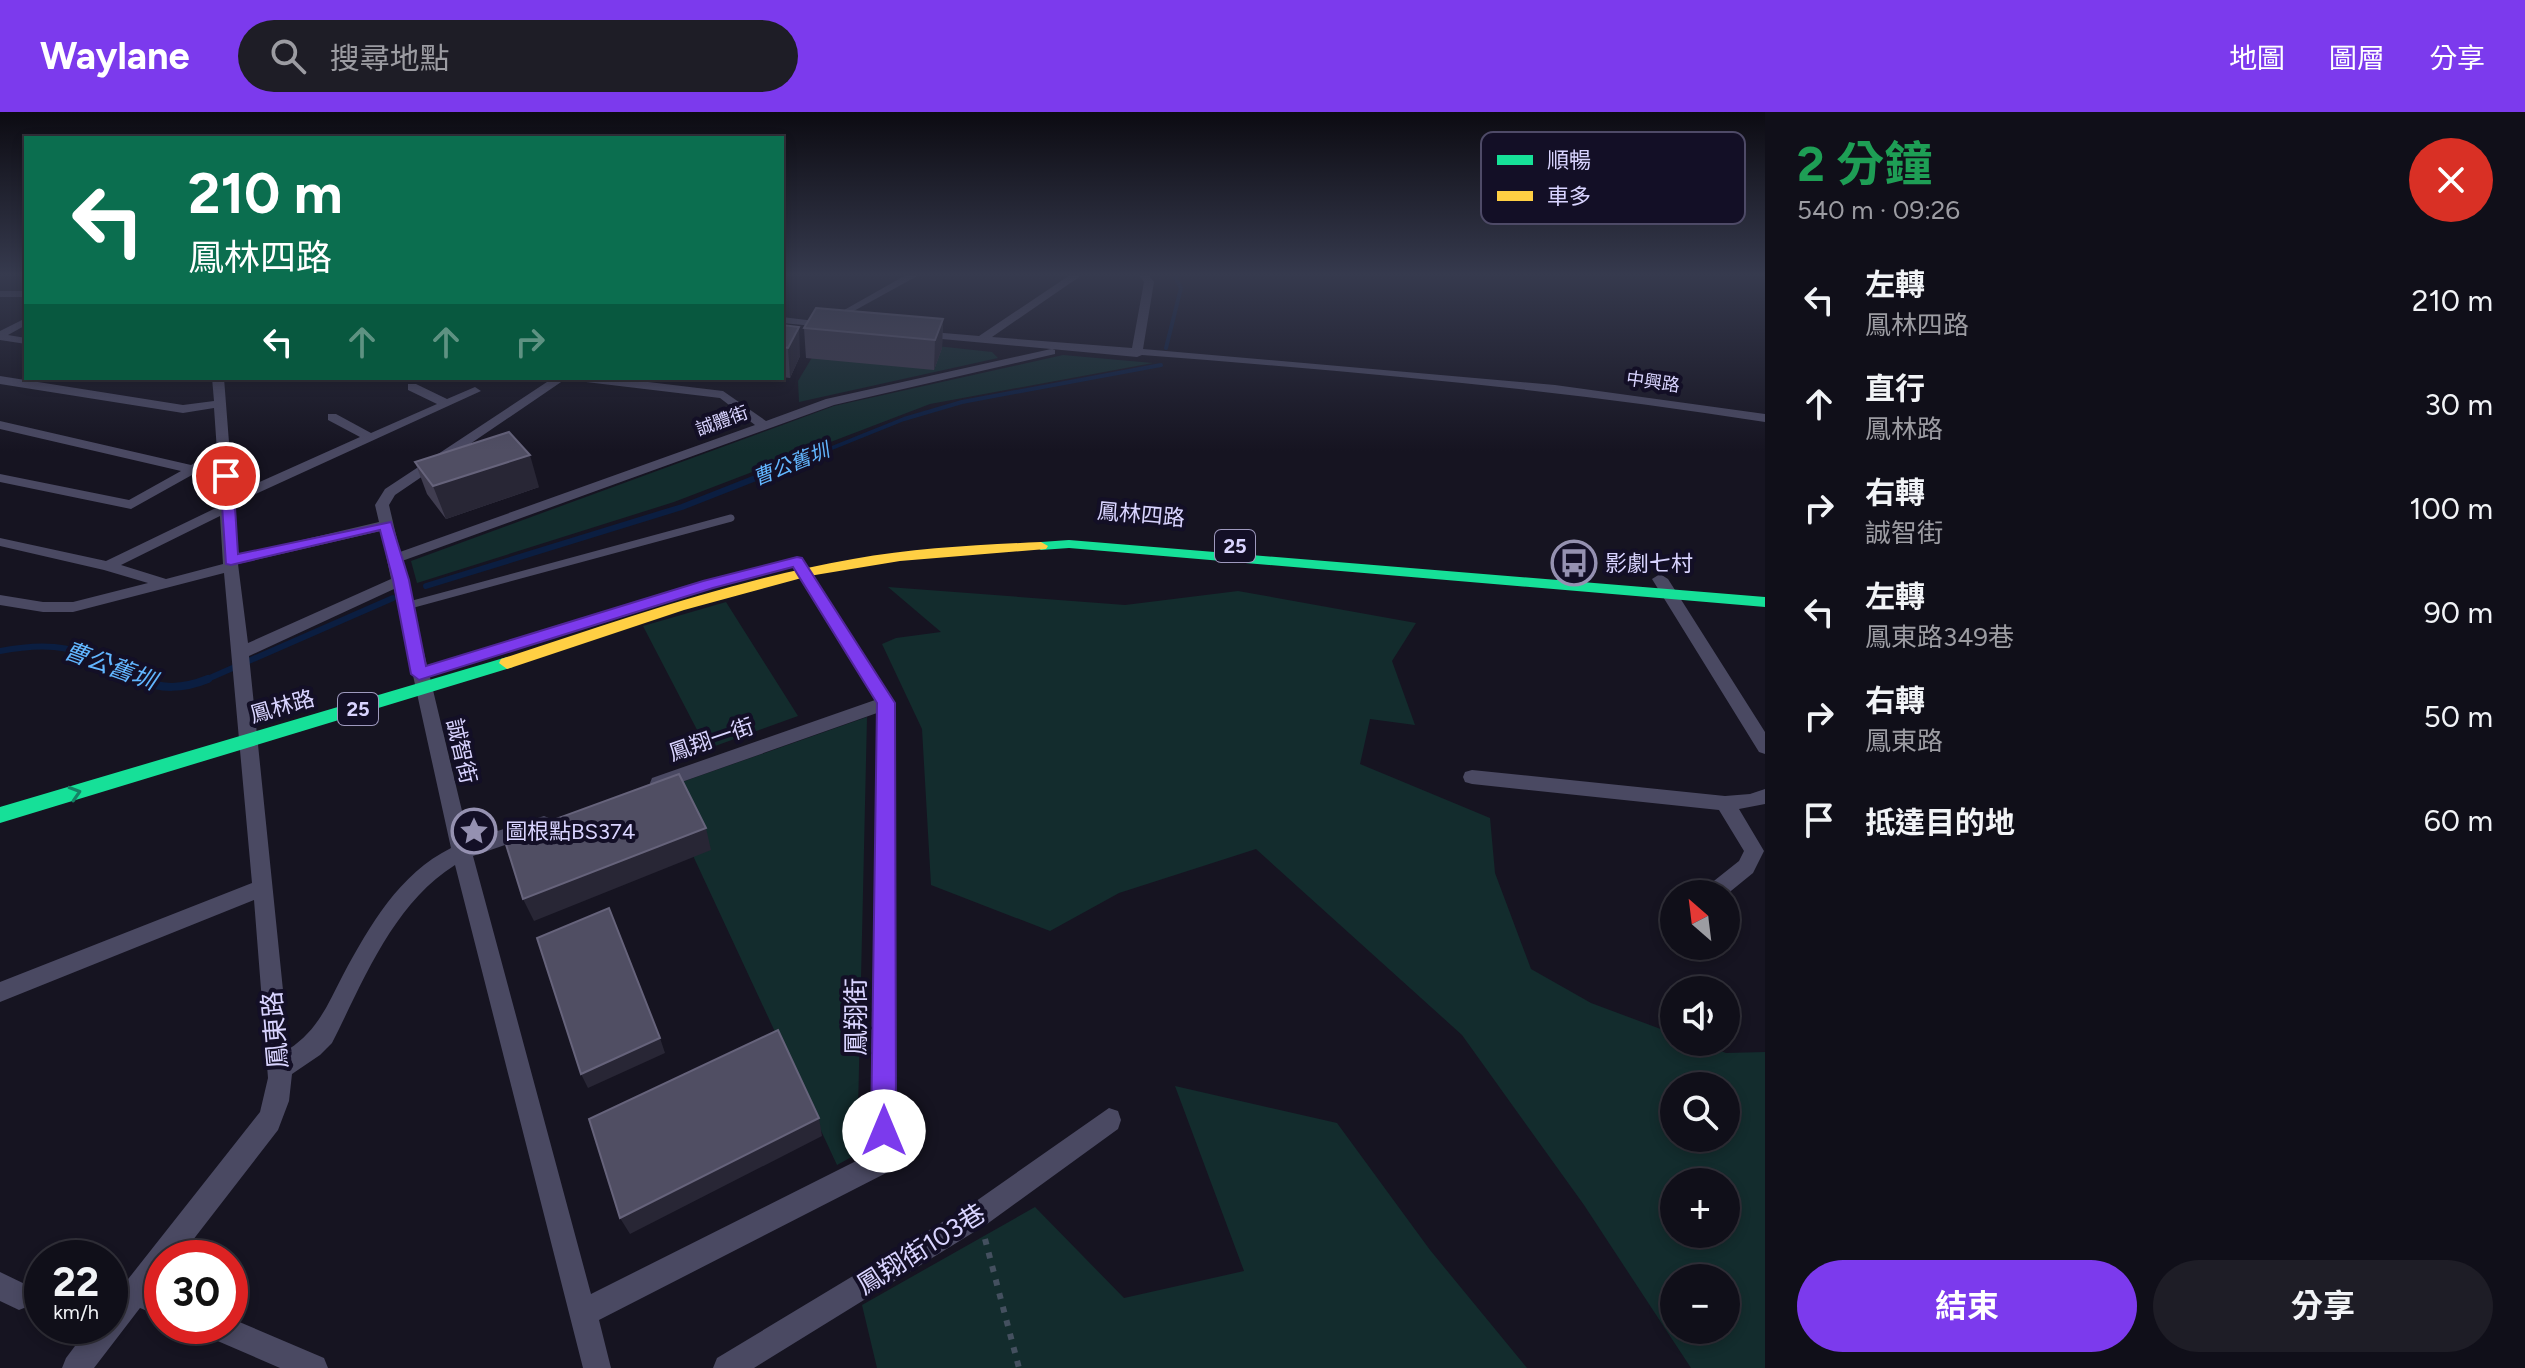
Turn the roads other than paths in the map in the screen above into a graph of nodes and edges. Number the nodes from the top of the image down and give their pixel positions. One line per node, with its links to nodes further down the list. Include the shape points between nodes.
1 (913, 334): 5 (street, 中興路)
2 (990, 334): 5 (street)
3 (1140, 334): 8 (street)
4 (0, 336): 6 (street)
5 (980, 340): 7 (street, 中興路)
6 (24, 341)
7 (1070, 348): 8 (street, 中興路); 20 (street, 誠體街, via 830,402)
8 (1137, 354): 18 (street, 中興路, via 1374,370 1644,397)
9 (0, 380): 15 (street, via 183,409)
10 (218, 380): 15 (street)
11 (558, 380): 27 (street, 誠智街, via 390,492 382,505)
12 (602, 380): 20 (street, via 723,395)
13 (412, 387): 16 (street)
14 (475, 391): 16 (street)
15 (220, 404): 22 (street)
16 (447, 404): 21 (street)
17 (332, 417): 21 (street)
18 (1765, 418)
19 (0, 425): 23 (street)
20 (763, 425): 29 (street, 誠體街)
21 (371, 438): 25 (street)
22 (224, 452): 23 (street); 25 (street)
23 (194, 470): 24 (street, via 131,505)
24 (0, 478)
25 (228, 504): 30 (street); 31 (street)
26 (731, 518): 40 (lane)
27 (386, 525): 29 (street, 誠智街); 30 (street)
28 (0, 542): 31 (street)
29 (395, 559): 33 (street, 誠智街)
30 (231, 564): 34 (street); 41 (street)
31 (108, 566): 34 (street)
32 (801, 567): 35 (main road, 鳳林四路 / 25, via 1069,544); 36 (main road, 鳳林四路 / 25); 43 (street)
33 (401, 580): 40 (street, 誠智街); 41 (street)
34 (166, 584): 38 (street, via 60,608)
35 (1664, 586): 37 (main road, 鳳林四路 / 25); 39 (main road, 鳳林四路 / 25); 45 (street)
36 (711, 590): 42 (main road, 鳳林路 / 25)
37 (1765, 590)
38 (0, 600)
39 (1765, 602)
40 (406, 606): 42 (street, 誠智街)
41 (241, 653): 44 (street, 鳳東路)
42 (421, 682): 44 (main road, 鳳林路 / 25); 53 (street, 誠智街)
43 (886, 703): 47 (street, 鳳翔一街); 62 (street, 鳳翔街, via 883,1161)
44 (250, 732): 49 (main road, 鳳林路 / 25); 51 (main road, 鳳林路 / 25, one-way to 44); 55 (street, 鳳東路)
45 (1765, 747)
46 (1472, 777): 50 (street)
47 (637, 791)
48 (1765, 796): 50 (street)
49 (0, 797)
50 (1725, 803): 54 (street, via 1754,851 1746,867)
51 (0, 815)
52 (564, 817): 53 (street)
53 (462, 853): 57 (street, via 417,882 389,917 324,1035); 62 (street, 誠智街)
54 (1730, 880)
55 (262, 888): 56 (street); 57 (street, 鳳東路)
56 (0, 992)
57 (279, 1069): 59 (street, 鳳東路, via 277,1101 269,1121)
58 (1109, 1120): 68 (street, 鳳翔街103巷, via 978,1215)
59 (135, 1292): 60 (street); 61 (street, 鳳東路)
60 (144, 1296)
61 (128, 1301)
62 (582, 1314): 67 (street, 誠智街)
63 (248, 1340): 66 (street)
64 (94, 1344): 65 (street, 鳳東路)
65 (76, 1368)
66 (314, 1368)
67 (597, 1368)
68 (727, 1368)

